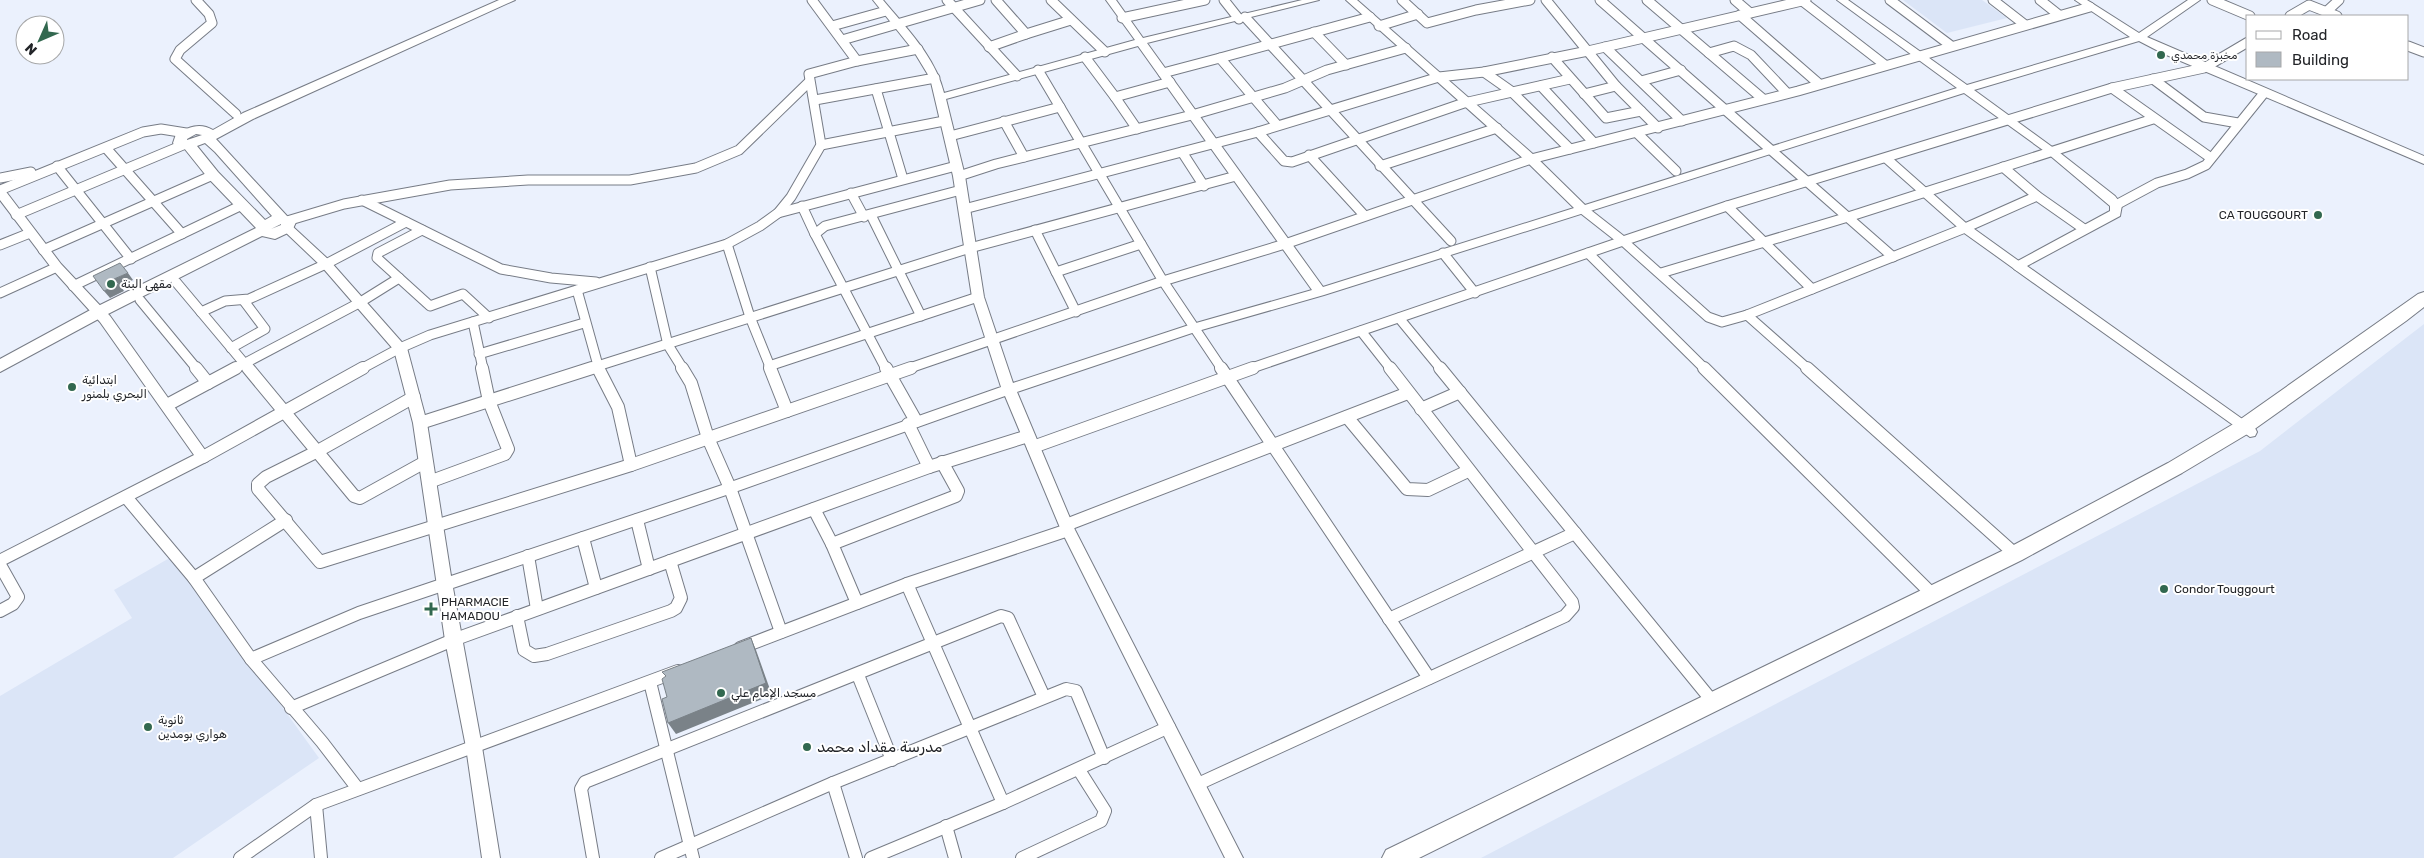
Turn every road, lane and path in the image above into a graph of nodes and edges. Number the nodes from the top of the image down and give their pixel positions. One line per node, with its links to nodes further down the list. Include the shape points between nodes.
1 (196, 0): 113 (street, via 209,14 212,23 180,50 175,59)
2 (493, 0): 113 (main road)
3 (509, 0): 128 (main road)
4 (812, 0): 50 (street)
5 (947, 0): 34 (street)
6 (980, 0): 34 (street)
7 (996, 0): 54 (street)
8 (1051, 0): 47 (street)
9 (1111, 0): 45 (street)
10 (1158, 0): 35 (street)
11 (1206, 0): 35 (street)
12 (1224, 0): 46 (street)
13 (1314, 0): 46 (street)
14 (1351, 0): 44 (street)
15 (1402, 0): 38 (street)
16 (1467, 0): 36 (street)
17 (1530, 0): 36 (street)
18 (1546, 0): 67 (street)
19 (1600, 0): 56 (street)
20 (1647, 0): 52 (street)
21 (1735, 0): 39 (street)
22 (1803, 0): 39 (street); 77 (street)
23 (1842, 0): 71 (street)
24 (1890, 0): 61 (street)
25 (1993, 0): 48 (street)
26 (2040, 0): 40 (street)
27 (2080, 0): 33 (street)
28 (2182, 0): 55 (street)
29 (2195, 0): 55 (street)
30 (2212, 0): 41 (street)
31 (2339, 0): 37 (street)
32 (882, 5): 49 (street); 50 (street)
33 (2090, 7): 40 (street); 55 (street)
34 (954, 8): 49 (street); 63 (street)
35 (1164, 8): 45 (street)
36 (1476, 10): 38 (street, via 1427,23)
37 (2326, 12): 42 (street, via 2307,6); 43 (street)
38 (1418, 14): 51 (street)
39 (1745, 14): 52 (street); 93 (street)
40 (2060, 15): 48 (street)
41 (2248, 15)
42 (2292, 15)
43 (2334, 15)
44 (1370, 17): 51 (street); 53 (street)
45 (1122, 18): 58 (street)
46 (1242, 18): 58 (street); 60 (street)
47 (1071, 20): 54 (street); 68 (street)
48 (2024, 24): 61 (street)
49 (898, 25): 57 (street); 66 (street)
50 (832, 26): 57 (street)
51 (1379, 26): 65 (street)
52 (1680, 29): 56 (street); 70 (street)
53 (1314, 32): 60 (street); 76 (street)
54 (1026, 34): 63 (street)
55 (2134, 36): 78 (street); 96 (street)
56 (1642, 38): 64 (street); 80 (street)
57 (842, 40): 75 (street)
58 (1140, 42): 68 (street); 85 (street)
59 (2246, 43): 78 (street)
60 (1269, 44): 74 (street); 90 (street)
61 (1950, 45): 71 (street)
62 (2409, 46): 69 (street)
63 (989, 47): 83 (street)
64 (1605, 47): 67 (street); 81 (street)
65 (1406, 48): 76 (street); 86 (street)
66 (918, 49): 75 (street); 87 (street)
67 (1588, 51): 73 (street); 84 (street)
68 (1105, 52): 72 (street)
69 (2424, 52)
70 (1709, 53): 100 (street, via 1734,46 1751,55); 106 (street)
71 (1919, 56): 77 (street); 96 (street)
72 (1085, 57): 79 (street); 105 (street)
73 (1552, 57): 82 (street); 88 (street)
74 (1220, 58): 85 (street); 104 (street)
75 (857, 61): 92 (street, via 814,70 809,74)
76 (1346, 65): 90 (street)
77 (1885, 65): 93 (street)
78 (2204, 68): 89 (street); 101 (street)
79 (1038, 70): 83 (street); 109 (street)
80 (1681, 70): 91 (street); 111 (street)
81 (1629, 71): 84 (street); 91 (street)
82 (1484, 72): 86 (street); 99 (street)
83 (1017, 76): 103 (street)
84 (1608, 76): 95 (street)
85 (1167, 77): 105 (street); 114 (street)
86 (1438, 77): 108 (street); 110 (street)
87 (934, 78): 98 (street); 103 (street)
88 (1570, 80): 94 (street); 102 (street)
89 (2153, 80): 97 (street); 121 (street, via 2204,117)
90 (1304, 81): 104 (street); 110 (street)
91 (1640, 81): 119 (street)
92 (809, 82): 107 (street); 168 (street, via 739,150 696,168 630,180 460,184)
93 (1818, 83): 100 (street)
94 (1541, 86): 99 (street); 135 (street)
95 (1616, 86): 102 (street); 112 (street)
96 (1963, 87): 120 (street); 138 (street)
97 (2112, 88): 116 (street); 120 (street)
98 (876, 89): 107 (street); 126 (street)
99 (1510, 91): 108 (street); 140 (street)
100 (1786, 92): 106 (street)
101 (2264, 93): 121 (street); 148 (street)
102 (1584, 94): 115 (street)
103 (940, 97): 117 (street)
104 (1253, 97): 114 (street); 122 (street)
105 (1115, 98): 123 (street)
106 (1763, 98): 111 (street)
107 (815, 100): 137 (street)
108 (1468, 102): 124 (street); 132 (street)
109 (1060, 107): 118 (street); 134 (street)
110 (1331, 110): 122 (street); 132 (street)
111 (1723, 110): 119 (street); 138 (street)
112 (1641, 111): 115 (street); 125 (street)
113 (236, 114): 128 (main road)
114 (1192, 114): 123 (street); 136 (street)
115 (1608, 118): 131 (street)
116 (2153, 119): 141 (street); 146 (street)
117 (944, 121): 126 (street); 130 (street)
118 (1004, 121): 130 (street); 144 (street)
119 (1682, 121): 125 (street)
120 (2010, 121): 141 (street); 145 (street)
121 (2238, 123): 146 (street)
122 (1277, 125): 127 (street)
123 (1137, 128): 134 (street)
124 (1497, 128): 147 (street); 149 (street)
125 (1658, 128): 129 (street)
126 (887, 132): 137 (street); 159 (street)
127 (1258, 132): 136 (street); 143 (street, via 1284,161 1292,162)
128 (205, 134): 133 (main road); 183 (main road)
129 (1637, 134): 131 (street); 153 (street)
130 (950, 136): 157 (street)
131 (1622, 137): 135 (street)
132 (1355, 138): 143 (street); 149 (street)
133 (186, 141): 139 (street, via 153,129); 152 (street); 155 (main road)
134 (1082, 143): 144 (street); 154 (street)
135 (1594, 143): 140 (street)
136 (1214, 144): 142 (street); 156 (street)
137 (821, 145): 177 (street, via 792,197)
138 (1768, 147): 153 (street); 160 (street); 171 (street)
139 (106, 148): 150 (street); 152 (street)
140 (1570, 149): 147 (street)
141 (2051, 151): 151 (street); 172 (street)
142 (1182, 152): 154 (street); 161 (street)
143 (1309, 156): 179 (street)
144 (1024, 157): 157 (street)
145 (1887, 158): 160 (street); 164 (street)
146 (2211, 158): 172 (street, via 2201,168 2157,182)
147 (1531, 159): 167 (street); 171 (street)
148 (2424, 160)
149 (1380, 166): 167 (street)
150 (55, 167): 158 (street); 162 (street); 163 (street)
151 (2003, 167): 164 (street); 166 (street)
152 (124, 169): 162 (street); 169 (street)
153 (1676, 171): 171 (street)
154 (1100, 173): 175 (street); 176 (street)
155 (214, 175): 169 (street); 170 (main road)
156 (1236, 176): 161 (street); 198 (street)
157 (959, 177): 159 (street); 176 (street); 180 (street)
158 (0, 178)
159 (903, 179): 165 (street)
160 (1808, 183): 174 (street); 181 (street)
161 (1204, 186): 175 (street)
162 (74, 190): 178 (street); 184 (street)
163 (0, 191): 178 (street)
164 (1924, 192): 181 (street); 185 (street)
165 (851, 193): 173 (street); 180 (street)
166 (2037, 196): 185 (street); 186 (street)
167 (1412, 199): 179 (street); 193 (street)
168 (362, 200): 182 (street); 183 (street)
169 (154, 202): 184 (street); 191 (street)
170 (242, 205): 187 (main road); 191 (street)
171 (1578, 205): 193 (street); 194 (street); 202 (street)
172 (2116, 205): 186 (street, via 2116,213)
173 (802, 206): 177 (street); 192 (street)
174 (1727, 206): 194 (street); 195 (street)
175 (1120, 208): 189 (street); 197 (street)
176 (964, 209): 200 (street)
177 (778, 213): 196 (street)
178 (16, 215): 190 (street)
179 (1364, 215): 198 (street)
180 (868, 216): 192 (street, via 825,226); 210 (street)
181 (1848, 217): 195 (street); 204 (street)
182 (406, 222): 188 (street); 206 (street)
183 (285, 223): 187 (main road); 206 (street)
184 (102, 225): 201 (street); 205 (street)
185 (1965, 228): 204 (street); 207 (street)
186 (2084, 229): 207 (street)
187 (266, 230): 215 (main road); 233 (main road)
188 (422, 230): 213 (street, via 376,255); 216 (street, via 509,271)
189 (1035, 230): 200 (street); 211 (street)
190 (30, 233): 199 (street); 201 (street)
191 (182, 234): 205 (street)
192 (816, 234): 218 (street)
193 (1451, 241): 219 (street)
194 (1623, 241): 203 (street); 212 (street)
195 (1763, 242): 212 (street); 220 (street)
196 (727, 244): 209 (street); 234 (street)
197 (1141, 244): 211 (street); 214 (street)
198 (1285, 244): 214 (street); 219 (street)
199 (0, 245)
200 (970, 248): 210 (street); 224 (street)
201 (43, 250): 208 (street)
202 (1443, 253): 219 (street); 222 (street)
203 (1588, 253): 222 (street); 302 (street)
204 (1893, 256): 220 (street)
205 (131, 259): 217 (street)
206 (326, 264): 227 (street); 228 (street)
207 (2018, 266): 268 (street)
208 (57, 267): 217 (street); 223 (street)
209 (650, 267): 216 (street); 244 (street)
210 (899, 270): 218 (street); 235 (street)
211 (1056, 272): 231 (street)
212 (1661, 273): 232 (street, via 1708,317 1722,322)
213 (399, 278): 228 (street); 236 (street, via 430,306 463,294)
214 (1163, 281): 231 (street); 240 (street)
215 (176, 282): 226 (main road); 230 (street)
216 (603, 282): 221 (street)
217 (73, 286): 233 (street)
218 (843, 287): 234 (street); 242 (street)
219 (1318, 289): 240 (street)
220 (1812, 289): 232 (street)
221 (577, 290): 236 (street); 239 (street)
222 (1475, 292): 237 (street)
223 (0, 293)
224 (978, 297): 235 (street); 243 (street)
225 (2424, 298): 268 (main road)
226 (140, 300): 233 (main road); 255 (street)
227 (244, 301): 230 (street, via 226,302); 245 (street, via 265,329)
228 (359, 303): 246 (street); 248 (street)
229 (2424, 307): 268 (main road)
230 (201, 312): 245 (street)
231 (1076, 312): 243 (street)
232 (1747, 315): 292 (street)
233 (102, 316): 249 (main road); 252 (main road); 261 (street)
234 (750, 316): 244 (street); 251 (street)
235 (922, 316): 242 (street)
236 (489, 318): 238 (street)
237 (1399, 318): 241 (street); 258 (street)
238 (473, 322): 246 (street); 247 (street)
239 (584, 323): 247 (street); 250 (street)
240 (1194, 328): 254 (street); 256 (street)
241 (1361, 331): 254 (street); 257 (street)
242 (866, 334): 251 (street); 253 (street)
243 (992, 342): 253 (street); 256 (street)
244 (668, 345): 250 (street); 269 (street, via 691,383)
245 (231, 348): 248 (street)
246 (400, 348): 259 (street); 264 (street)
247 (479, 354): 260 (street)
248 (245, 364): 255 (street); 264 (street)
249 (0, 366)
250 (597, 366): 260 (street); 276 (street, via 618,407)
251 (770, 366): 263 (street)
252 (0, 375)
253 (890, 376): 263 (street); 266 (street)
254 (1227, 376): 270 (street); 271 (street)
255 (208, 383): 261 (street)
256 (1009, 390): 266 (street); 270 (street)
257 (1408, 392): 262 (street); 265 (street)
258 (1460, 392): 262 (street); 287 (street)
259 (414, 396): 267 (street); 272 (street)
260 (489, 401): 267 (street); 279 (street, via 508,452)
261 (166, 405): 273 (street)
262 (1421, 410): 278 (street)
263 (787, 411): 269 (street)
264 (284, 414): 272 (street); 273 (street)
265 (1347, 417): 271 (street); 278 (street, via 1407,489 1428,490)
266 (912, 422): 277 (street); 280 (street)
267 (420, 423): 274 (street)
268 (2246, 430): 292 (main road); 346 (main road, via 2022,560)
269 (708, 438): 276 (street); 280 (street)
270 (1031, 442): 275 (street); 286 (street)
271 (1274, 445): 286 (street); 307 (street)
272 (316, 452): 274 (street, via 356,498); 283 (street, via 258,484 258,489)
273 (203, 457): 281 (street)
274 (425, 462): 279 (street)
275 (942, 462): 277 (street); 290 (street, via 958,491 956,496)
276 (630, 465): 285 (street)
277 (929, 466): 282 (street)
278 (1468, 471): 291 (street)
279 (429, 482): 285 (street)
280 (730, 488): 284 (street); 288 (street)
281 (126, 497): 294 (street); 298 (street)
282 (814, 509): 288 (street); 290 (street)
283 (286, 520): 285 (street, via 320,562); 298 (street)
284 (636, 520): 289 (street); 297 (street)
285 (437, 526): 299 (street)
286 (1067, 527): 300 (street); 320 (street)
287 (1575, 533): 291 (street); 318 (street)
288 (747, 534): 295 (street); 308 (street)
289 (582, 538): 293 (street); 301 (street)
290 (832, 544): 303 (street)
291 (1531, 552): 307 (street); 315 (street, via 1572,602 1570,612)
292 (2015, 554): 302 (main road)
293 (528, 556): 299 (street); 304 (street)
294 (0, 561)
295 (670, 561): 297 (street); 306 (street, via 681,598 671,611 534,656 524,650)
296 (0, 565): 305 (street, via 18,597)
297 (649, 569): 301 (street)
298 (194, 578): 312 (street)
299 (445, 584): 309 (street); 312 (street, via 359,613)
300 (907, 584): 303 (street); 310 (street)
301 (596, 588): 304 (street)
302 (1933, 595): 318 (main road)
303 (858, 603): 308 (street)
304 (538, 609): 306 (street)
305 (0, 611)
306 (518, 616): 309 (street)
307 (1389, 619): 315 (street)
308 (781, 632): 311 (street)
309 (453, 640): 319 (street); 322 (street)
310 (934, 644): 314 (street); 317 (street, via 1005,616); 321 (street)
311 (725, 654)
312 (251, 658): 319 (street)
313 (687, 668): 316 (street)
314 (858, 675): 323 (street); 325 (street)
315 (1429, 678): 328 (street)
316 (650, 682): 322 (street); 323 (street)
317 (1044, 697): 321 (street); 324 (street, via 1066,690 1076,691)
318 (1713, 702): 345 (main road)
319 (291, 708): 329 (street)
320 (1169, 727): 324 (street); 328 (street)
321 (969, 728): 325 (street); 330 (street)
322 (474, 747): 329 (street); 336 (street)
323 (668, 750): 333 (street); 337 (street, via 588,780 581,786)
324 (1104, 758): 326 (street)
325 (892, 760): 327 (street)
326 (1079, 770): 330 (street); 343 (street, via 1104,811 1101,821)
327 (833, 783): 333 (street); 340 (street)
328 (1198, 784): 344 (street)
329 (358, 789): 331 (street)
330 (1003, 803): 332 (street)
331 (316, 805): 334 (street); 335 (street)
332 (946, 826): 341 (street); 342 (street)
333 (691, 844): 338 (street); 339 (street)
334 (240, 858)
335 (320, 858)
336 (491, 858)
337 (593, 858)
338 (661, 858)
339 (694, 858)
340 (856, 858)
341 (871, 858)
342 (955, 858)
343 (1022, 858)
344 (1234, 858)
345 (1394, 858)
346 (1419, 858)

